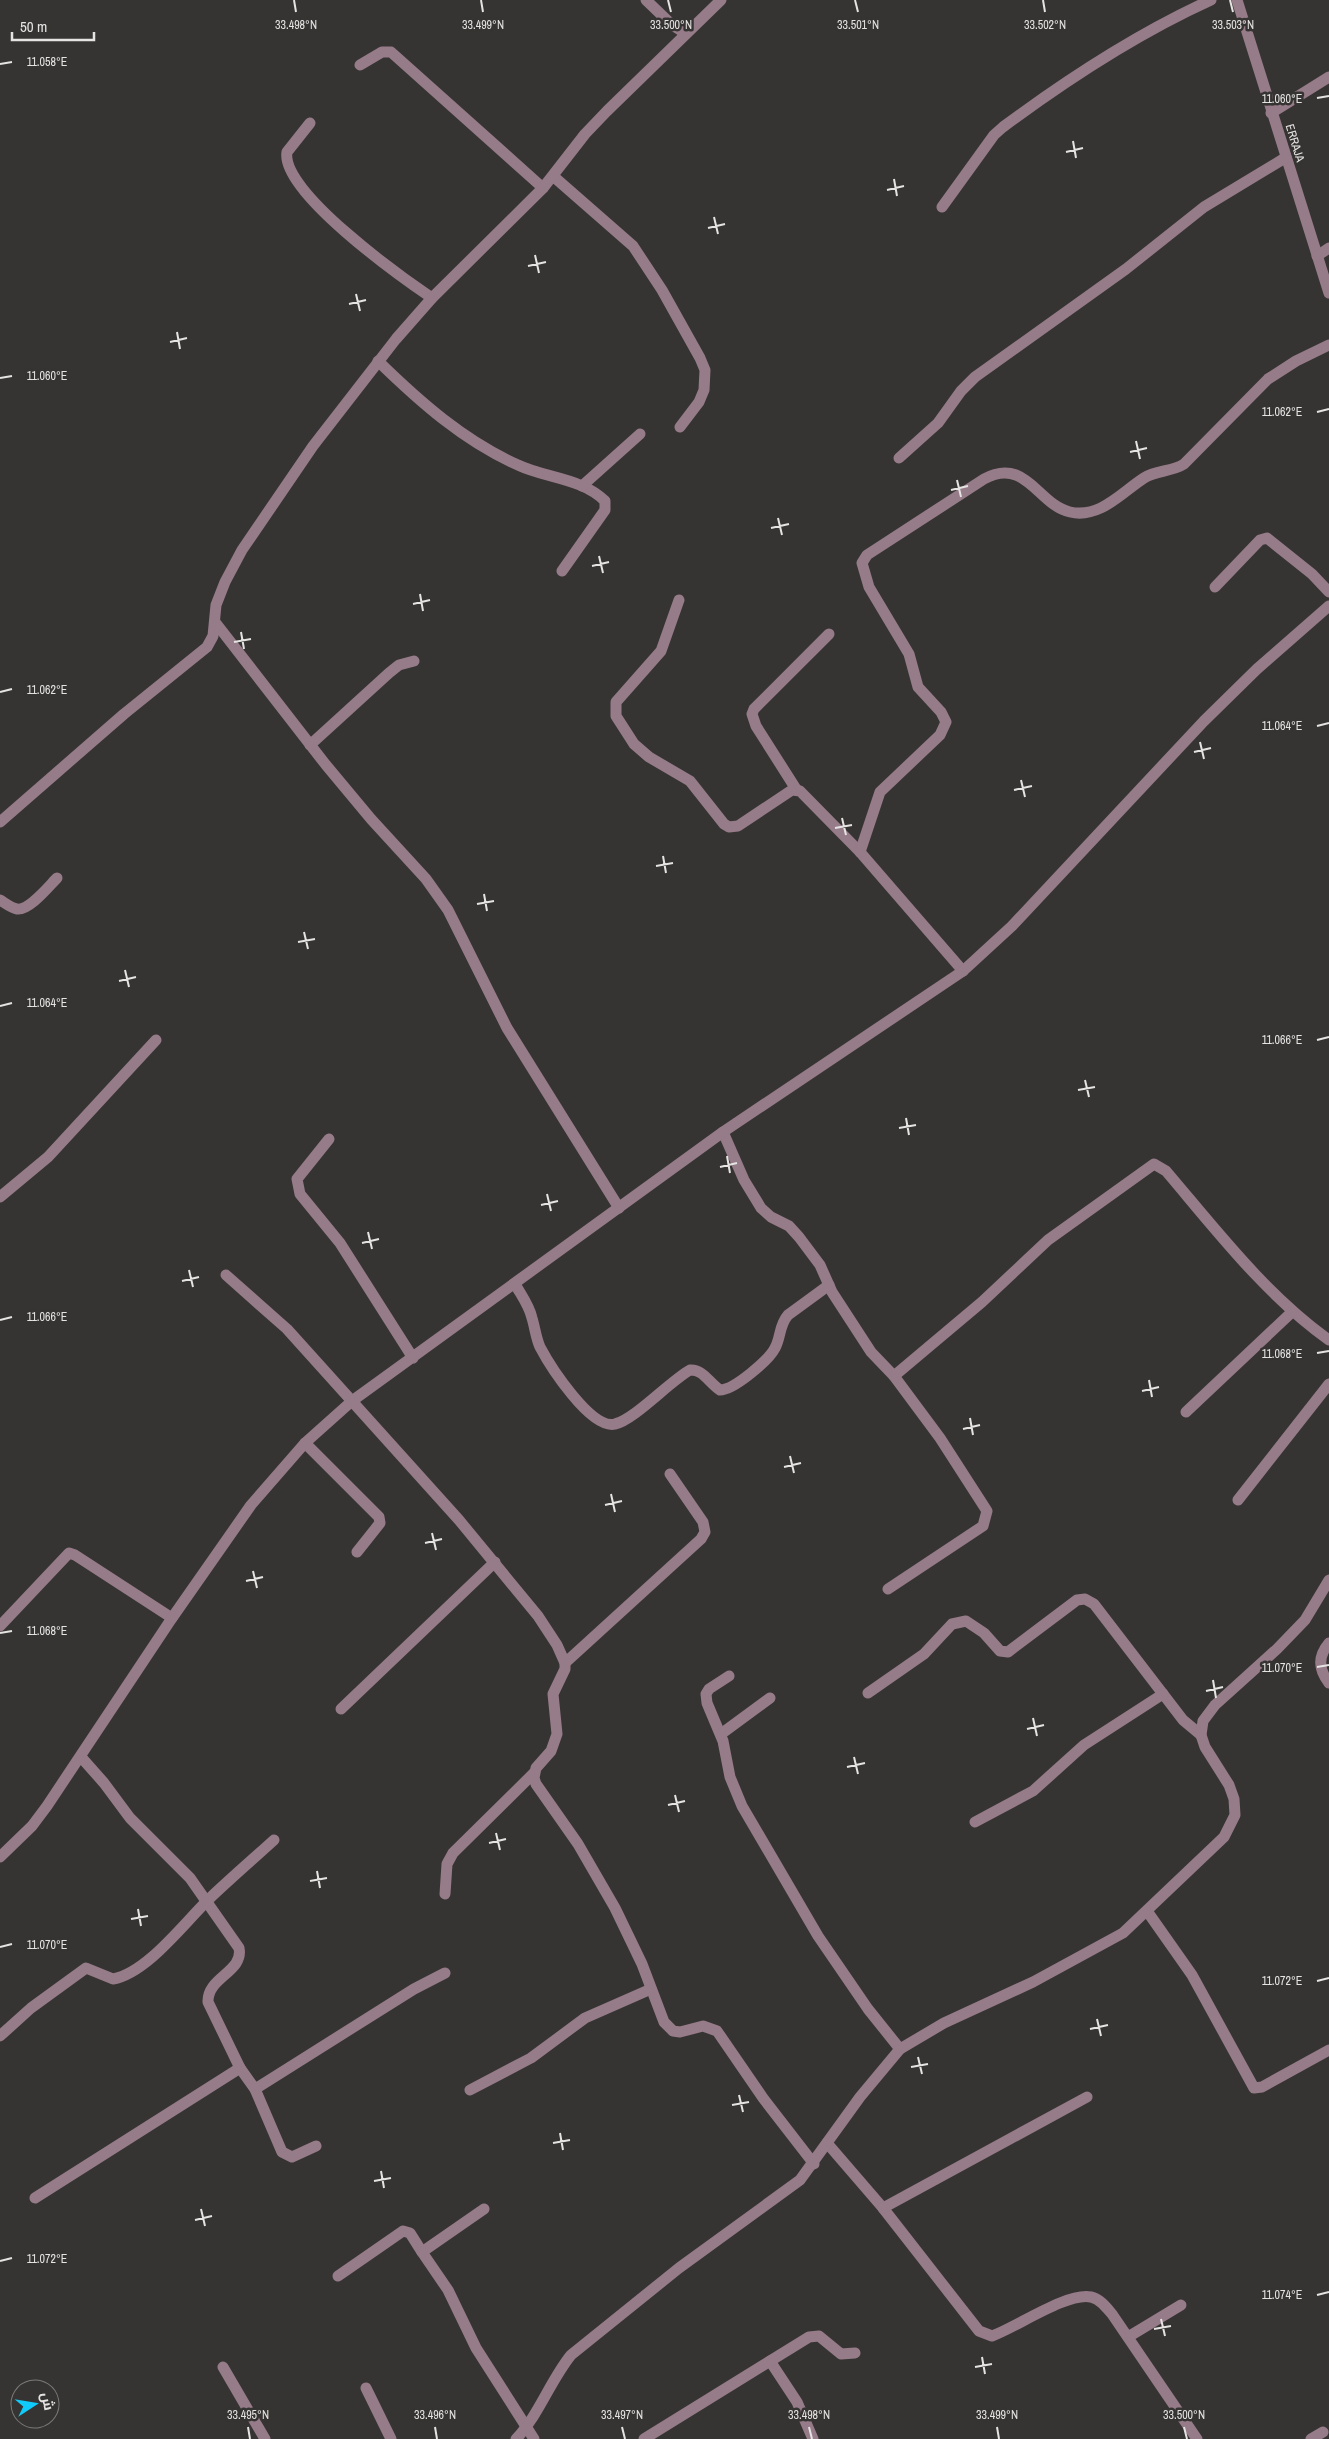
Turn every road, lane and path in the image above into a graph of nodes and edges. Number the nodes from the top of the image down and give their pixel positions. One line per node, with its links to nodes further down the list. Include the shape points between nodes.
1 (646, 0): 5 (street, via 671,24)
2 (721, 0): 5 (street)
3 (1211, 0): 13 (street, via 1163,22 1099,59 1003,127 994,134)
4 (1237, 0): 8 (street, ERRAJA)
5 (685, 32): 11 (street, via 585,134)
6 (360, 65): 12 (street, via 382,52 391,52)
7 (1329, 77): 8 (street)
8 (1272, 113): 10 (street, ERRAJA)
9 (310, 123): 17 (street, via 287,152 288,165 296,177 320,209 386,267)
10 (1285, 158): 15 (street, ERRAJA); 22 (street, via 1204,207 1126,269 975,377 938,422)
11 (553, 176): 12 (street); 20 (street, via 633,246 700,358 705,370 704,390)
12 (543, 188): 17 (street)
13 (942, 207)
14 (1329, 248): 15 (street)
15 (1317, 256): 16 (street, ERRAJA)
16 (1329, 293)
17 (432, 298): 19 (street)
18 (1329, 345): 35 (street, via 1268,379 1184,464 1144,478 1098,509 1070,512 1054,505 1025,479 997,474 984,479 867,556 862,563 865,579 909,654 918,687 946,722 944,731 880,792)
19 (378, 361): 23 (street, via 431,411 502,458); 29 (street, via 312,446 242,550 224,582)
20 (680, 427)
21 (640, 434): 23 (street)
22 (899, 458)
23 (582, 486): 24 (street, via 605,501 605,510)
24 (562, 571)
25 (1215, 587): 26 (street, via 1260,540 1267,538)
26 (1329, 592)
27 (680, 600): 33 (street, via 660,651 616,702 616,716 620,723 640,750 690,781 729,827 738,826)
28 (1329, 606): 38 (street, via 1257,668 1012,926)
29 (214, 622): 32 (street); 34 (street, via 213,636 207,647)
30 (829, 634): 33 (street, via 752,714 756,726)
31 (414, 661): 32 (street, via 399,665 389,673)
32 (310, 745): 43 (street, via 370,819 426,879 448,910 507,1028)
33 (796, 789): 35 (street)
34 (0, 822)
35 (860, 852): 38 (street)
36 (57, 878): 37 (street, via 27,908 12,908)
37 (0, 900)
38 (963, 971): 40 (street)
39 (156, 1040): 42 (street, via 48,1157)
40 (723, 1132): 43 (street); 46 (street, via 744,1180 761,1208 794,1231 820,1265)
41 (329, 1139): 49 (street, via 297,1179 300,1194 340,1243)
42 (0, 1197)
43 (619, 1208): 45 (street)
44 (226, 1275): 52 (street, via 287,1329)
45 (515, 1284): 46 (street, via 528,1307 540,1347 557,1375 580,1403 607,1424 616,1424 631,1415 690,1370 702,1373 720,1390 736,1384 771,1355 788,1315); 49 (street)
46 (829, 1284): 50 (street, via 871,1352)
47 (1292, 1312): 48 (street); 50 (street, via 1239,1258 1163,1168 1154,1164 1048,1240 982,1302); 53 (street)
48 (1329, 1340)
49 (412, 1358): 52 (street)
50 (894, 1376): 60 (street, via 988,1511 983,1526)
51 (1329, 1384): 56 (street)
52 (352, 1401): 54 (street); 58 (street)
53 (1186, 1412)
54 (304, 1443): 57 (street, via 380,1517 380,1523); 61 (street, via 251,1505)
55 (670, 1474): 64 (street, via 703,1522 705,1532)
56 (1238, 1500)
57 (357, 1552)
58 (495, 1562): 64 (street, via 538,1616); 70 (street)
59 (1329, 1580): 72 (street, via 1305,1620 1208,1712)
60 (888, 1589)
61 (172, 1618): 62 (street, via 70,1553); 73 (street)
62 (0, 1626)
63 (1329, 1643): 66 (street, via 1320,1659 1322,1672)
64 (565, 1663): 74 (street, via 553,1694 556,1744)
65 (729, 1676): 71 (street, via 706,1694 710,1713)
66 (1329, 1683)
67 (868, 1693): 68 (street, via 924,1654 952,1624 966,1621 984,1633 1000,1651 1008,1652 1077,1600 1086,1599 1094,1604)
68 (1163, 1694): 72 (street, via 1183,1720); 75 (street, via 1084,1745 1033,1791)
69 (770, 1698): 71 (street)
70 (341, 1709)
71 (720, 1734): 84 (street, via 730,1777 742,1806 818,1936)
72 (1201, 1735): 80 (street, via 1232,1792 1235,1815 1224,1837)
73 (81, 1757): 77 (street, via 32,1826); 79 (street, via 130,1818 190,1878)
74 (534, 1773): 78 (street, via 454,1853 446,1872); 82 (street, via 536,1784 578,1844 615,1908)
75 (975, 1822)
76 (274, 1840): 79 (street)
77 (0, 1857)
78 (445, 1894)
79 (207, 1901): 83 (street, via 164,1946 126,1975 113,1980 86,1968 31,2008); 86 (street, via 239,1948 238,1963 214,1984 208,2002)
80 (1147, 1911): 84 (street, via 1108,1942 1033,1982 944,2022); 85 (street, via 1192,1975 1254,2088 1262,2087)
81 (444, 1973): 87 (street)
82 (651, 1989): 88 (street, via 585,2018 531,2058); 92 (street, via 664,2022 673,2031 703,2026 717,2030 763,2098)
83 (0, 2036)
84 (900, 2050): 90 (street)
85 (1329, 2050)
86 (240, 2068): 87 (street); 93 (street)
87 (255, 2090): 91 (street, via 282,2152 292,2158)
88 (470, 2090)
89 (1087, 2097): 95 (street)
90 (827, 2143): 92 (street); 95 (street)
91 (316, 2146)
92 (814, 2164): 104 (street, via 800,2180 679,2268 570,2355)
93 (35, 2198)
94 (484, 2208): 96 (street)
95 (883, 2208): 99 (street, via 979,2331 986,2335 1002,2333 1069,2299 1090,2296 1102,2304)
96 (422, 2252): 97 (street, via 410,2234 403,2231); 104 (street, via 448,2290 476,2348)
97 (338, 2276)
98 (1182, 2305): 99 (street)
99 (1128, 2337): 112 (street)
100 (855, 2353): 101 (street, via 841,2354 815,2336)
101 (770, 2361): 110 (street); 111 (street, via 797,2402)
102 (223, 2368): 106 (street)
103 (366, 2388): 107 (street)
104 (527, 2427): 108 (street); 109 (street)
105 (1323, 2432): 113 (street)
106 (265, 2439)
107 (391, 2439)
108 (516, 2439)
109 (534, 2439)
110 (644, 2439)
111 (813, 2439)
112 (1198, 2439)
113 (1311, 2439)

